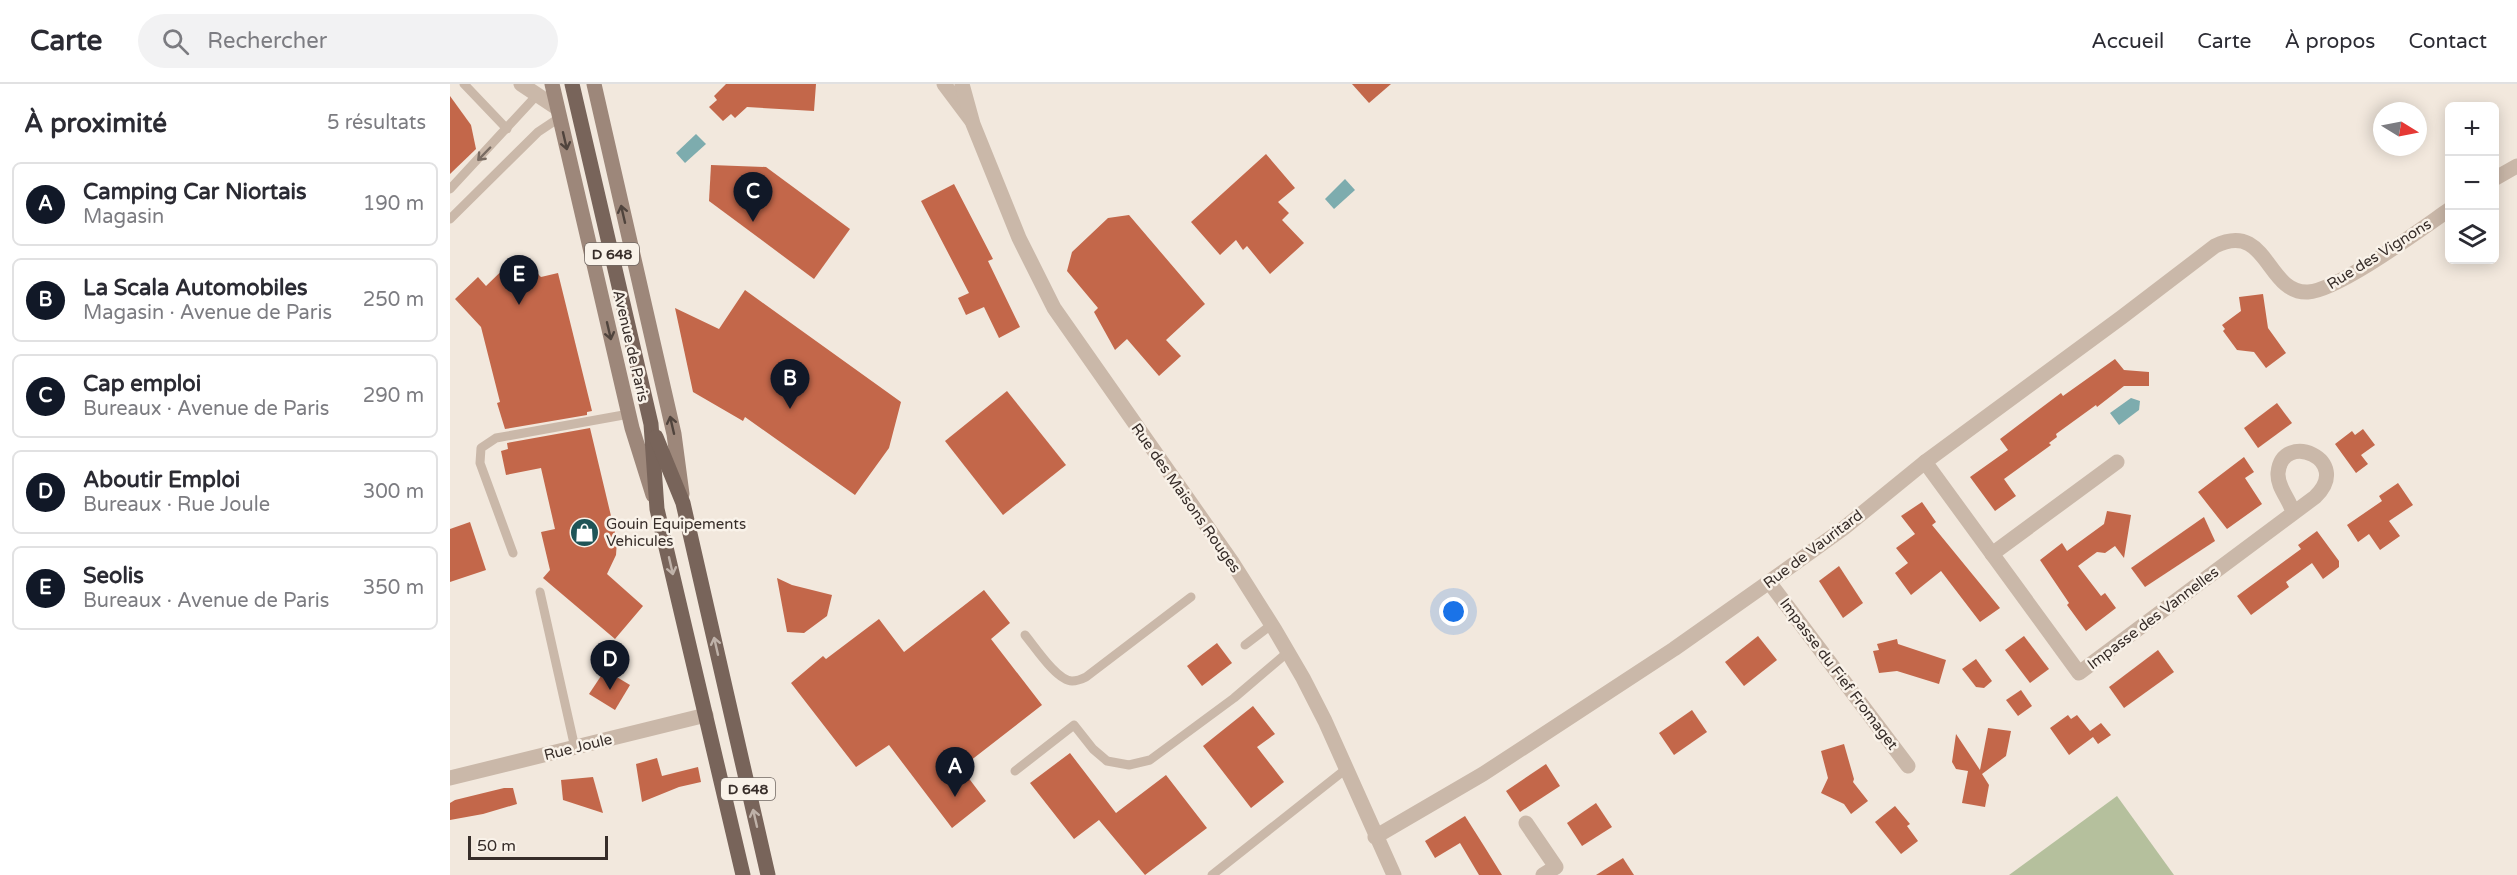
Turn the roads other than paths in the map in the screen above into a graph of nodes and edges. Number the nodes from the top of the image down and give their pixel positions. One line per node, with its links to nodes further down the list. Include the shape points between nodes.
1 (464, 84): 11 (lane)
2 (521, 84): 8 (street)
3 (552, 84): 9 (main road, Avenue de Paris)
4 (572, 84): 19 (main road, Avenue de Paris / D 648)
5 (594, 84): 22 (main road, Avenue de Paris, one-way to 5, via 674,434)
6 (944, 84): 10 (street, Rue des Maisons Rouges)
7 (962, 84): 10 (street, Rue des Maisons Rouges)
8 (537, 95): 9 (street); 11 (lane)
9 (558, 113): 16 (lane); 18 (main road, Avenue de Paris, one-way to 18)
10 (973, 124): 30 (street, Rue des Maisons Rouges, via 1019,238 1054,308 1232,562)
11 (507, 129): 14 (lane, one-way to 14)
12 (2517, 165): 13 (street)
13 (2499, 176)
14 (450, 189)
15 (2448, 210): 17 (street, Rue des Vignons, via 2349,276 2306,292 2287,285 2257,250)
16 (450, 219)
17 (2235, 239): 20 (street, Rue de Vauritard, via 2215,246)
18 (628, 414): 23 (main road, Avenue de Paris); 25 (lane, via 496,438 480,448 480,463)
19 (651, 424): 22 (main road, Avenue de Paris / D 648); 23 (main road, Avenue de Paris / D 648)
20 (1925, 462): 26 (street, Impasse des Vannelles); 27 (street, Rue de Vauritard)
21 (2117, 462): 26 (street)
22 (683, 503): 43 (main road, Avenue de Paris / D 648, one-way to 22)
23 (657, 509): 34 (main road, Avenue de Paris / D 648, one-way to 34)
24 (2293, 513): 26 (street, Impasse des Vannelles, via 2079,673)
25 (513, 553)
26 (1992, 554)
27 (1769, 582): 36 (street, Impasse du Fief Fromaget); 41 (street, Rue de Vauritard, via 1483,774)
28 (540, 592): 35 (lane)
29 (1191, 597): 31 (lane, via 1077,680 1058,675)
30 (1271, 625): 32 (lane); 33 (street, Rue des Maisons Rouges)
31 (1025, 635)
32 (1245, 645)
33 (1288, 652): 37 (street, Rue des Maisons Rouges); 38 (lane, via 1150,760 1129,765 1107,761 1074,725)
34 (706, 715): 35 (street, Rue Joule); 42 (main road, Avenue de Paris / D 648)
35 (575, 748): 39 (street, Rue Joule)
36 (1908, 766)
37 (1346, 769): 41 (street, Rue des Maisons Rouges); 44 (lane)
38 (1015, 771)
39 (450, 778)
40 (1526, 823): 46 (street, via 1556,867)
41 (1375, 837): 45 (street, Rue des Maisons Rouges)
42 (743, 875)
43 (768, 875)
44 (1212, 875)
45 (1394, 875)
46 (1544, 875)

